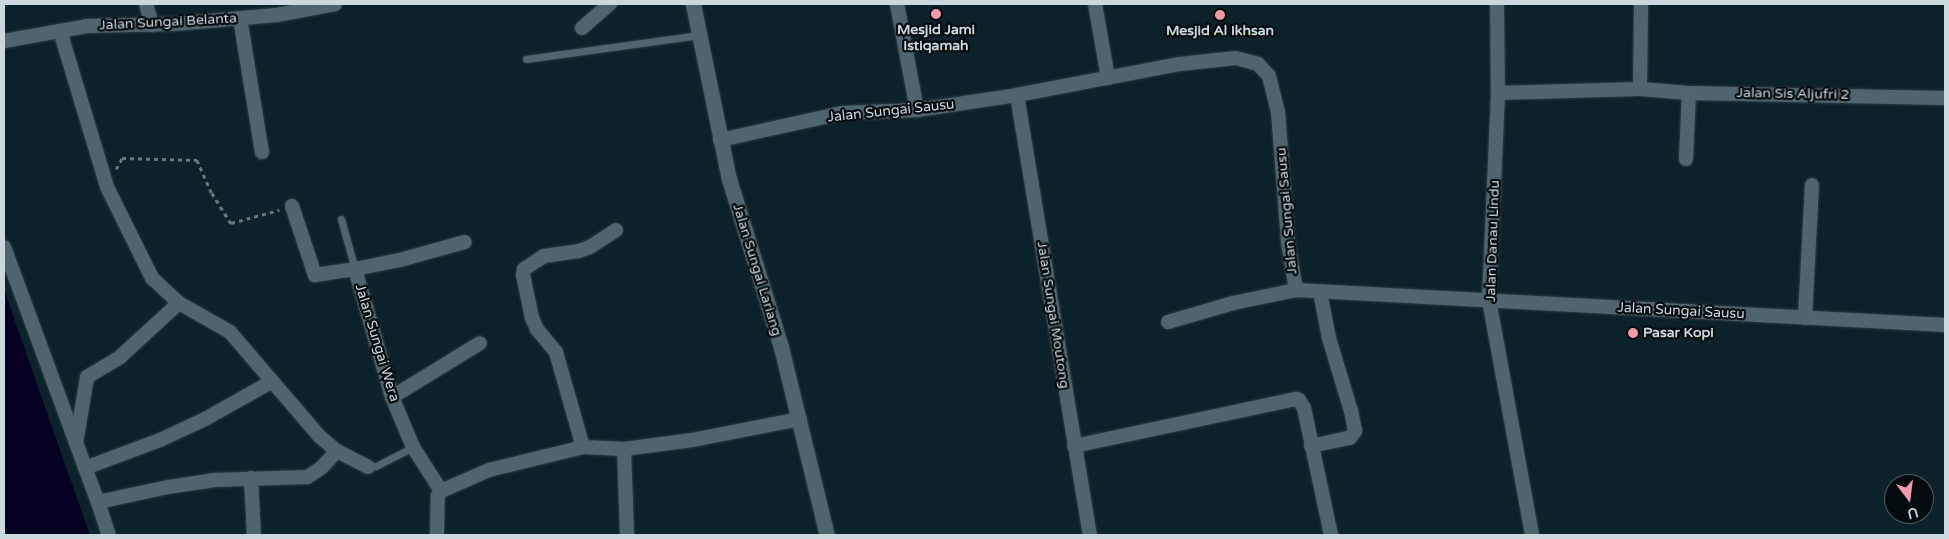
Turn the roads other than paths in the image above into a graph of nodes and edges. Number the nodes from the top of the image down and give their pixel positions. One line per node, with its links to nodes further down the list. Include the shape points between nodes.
1 (146, 4): 10 (street)
2 (335, 4): 9 (street, Jalan Sungai Belanta)
3 (610, 4): 11 (street)
4 (693, 4): 13 (street, Jalan Sungai Lariang)
5 (897, 4): 22 (street)
6 (1095, 4): 16 (street)
7 (1497, 4): 18 (street, Jalan Danau Lindu)
8 (1641, 4): 17 (street)
9 (240, 18): 10 (street, Jalan Sungai Belanta); 24 (street)
10 (152, 25): 12 (street, Jalan Sungai Belanta, via 113,24)
11 (582, 28)
12 (60, 30): 14 (street, Jalan Sungai Belanta); 36 (street, via 107,186 152,278)
13 (699, 35): 15 (lane); 23 (street, Jalan Sungai Lariang)
14 (4, 41)
15 (526, 59)
16 (1108, 78): 20 (street, Jalan Sungai Sausu); 33 (street, Jalan Sungai Sausu, via 1180,64 1236,58 1258,64 1264,70 1269,76 1278,111 1288,242)
17 (1640, 90): 18 (street, Jalan Sis Aljufri 2); 19 (street, Jalan Sis Aljufri 2)
18 (1498, 93): 35 (street, Jalan Danau Lindu)
19 (1688, 93): 21 (street, Jalan Sis Aljufri 2); 25 (street)
20 (1017, 95): 22 (street, Jalan Sungai Sausu); 45 (street, Jalan Sungai Moutong)
21 (1945, 98)
22 (917, 110): 23 (street, Jalan Sungai Sausu, via 843,113)
23 (720, 140): 43 (street, Jalan Sungai Lariang)
24 (262, 152)
25 (1686, 159)
26 (1812, 185): 37 (street)
27 (292, 206): 32 (street, Jalan Sungai Wera, via 315,275)
28 (341, 219): 32 (lane)
29 (616, 230): 48 (street, via 584,249 544,256 524,269 523,275 532,318 556,352)
30 (465, 242): 32 (street)
31 (4, 247): 44 (street)
32 (355, 269): 42 (street, Jalan Sungai Wera)
33 (1296, 290): 34 (street, Jalan Sungai Sausu); 38 (street, via 1233,303)
34 (1320, 292): 35 (street, Jalan Sungai Sausu); 46 (street, via 1329,338 1355,431 1350,438)
35 (1489, 300): 37 (street, Jalan Sungai Sausu); 63 (street, Jalan Danau Lindu)
36 (179, 303): 41 (street, via 230,332); 44 (street, via 120,357 87,377)
37 (1805, 318): 39 (street, Jalan Sungai Sausu)
38 (1168, 322)
39 (1945, 325)
40 (480, 343): 42 (street)
41 (271, 382): 50 (street, via 319,436); 51 (street, via 160,440)
42 (392, 397): 47 (street, Jalan Sungai Wera)
43 (800, 419): 49 (street); 60 (street, Jalan Sungai Lariang)
44 (76, 443): 51 (street)
45 (1074, 446): 46 (street, via 1296,399 1304,408); 61 (street, Jalan Sungai Moutong)
46 (1311, 446): 62 (street)
47 (413, 447): 52 (lane); 54 (street, Jalan Sungai Wera)
48 (583, 447): 49 (street); 54 (street, via 489,470)
49 (624, 449): 59 (street)
50 (337, 451): 52 (street); 53 (street, via 308,477)
51 (85, 468): 55 (street)
52 (368, 468)
53 (251, 478): 55 (street, via 168,487); 57 (street)
54 (441, 491): 58 (street)
55 (98, 502): 56 (street)
56 (109, 535)
57 (254, 535)
58 (436, 535)
59 (627, 535)
60 (827, 535)
61 (1090, 535)
62 (1331, 535)
63 (1532, 535)

